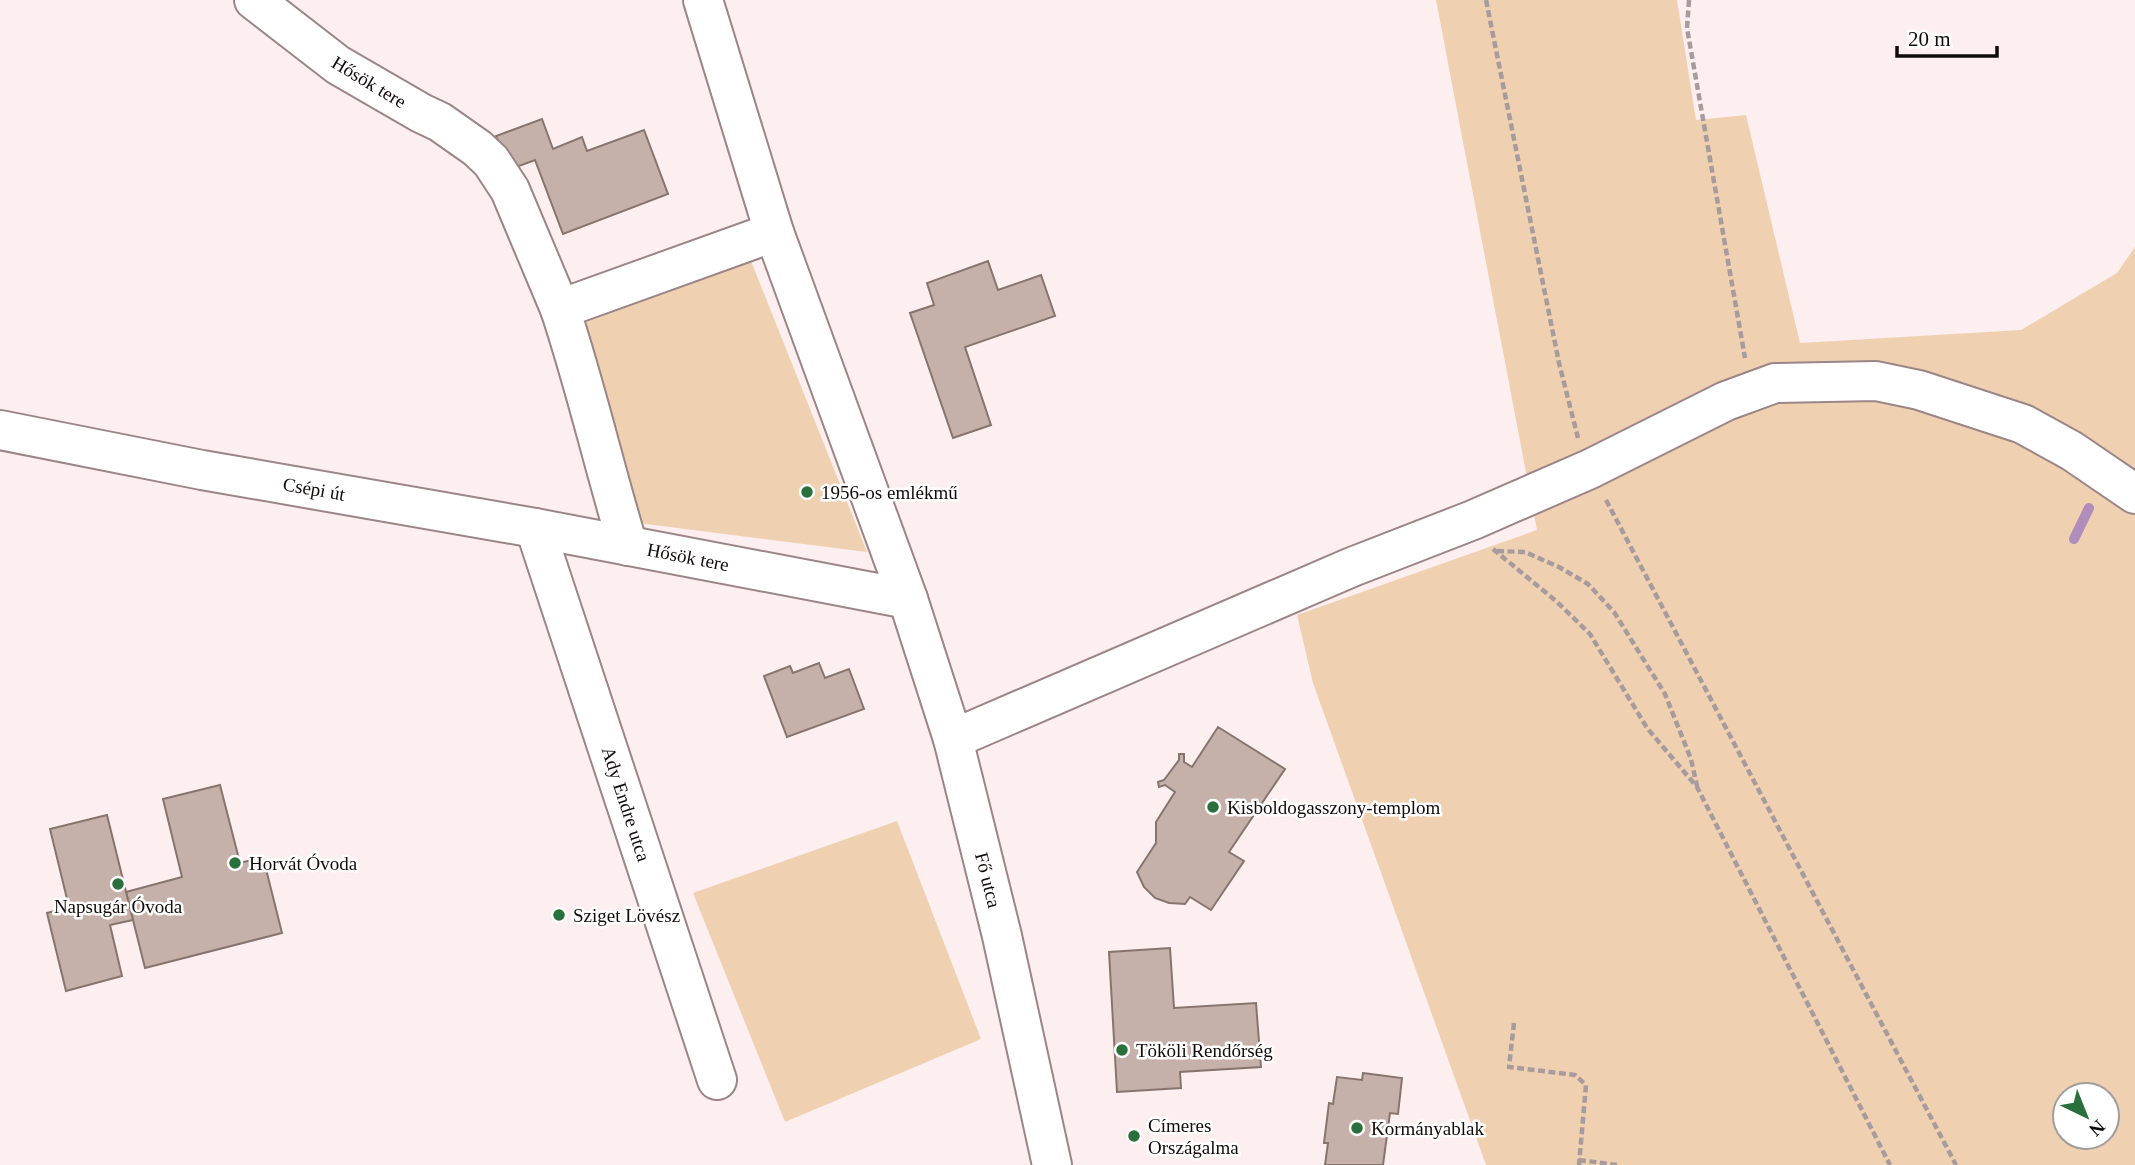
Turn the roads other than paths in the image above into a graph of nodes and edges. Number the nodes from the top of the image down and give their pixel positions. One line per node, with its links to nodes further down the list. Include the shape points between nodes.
1 (254, 0): 4 (street, Hősök tere, via 338,65 440,122 491,161 510,190)
2 (703, 0): 3 (street, Fő utca)
3 (774, 232): 4 (street); 9 (street, Fő utca)
4 (560, 309): 8 (street, Hősök tere)
5 (0, 430): 7 (street, Csépi út)
6 (2135, 494): 10 (street, via 2023,424 1919,390 1875,381 1775,383 1687,420 1590,469 1484,536 1352,567)
7 (535, 528): 8 (street, Csépi út); 11 (street, Ady Endre utca)
8 (628, 546): 9 (street, Hősök tere)
9 (908, 599): 10 (street, Fő utca)
10 (953, 739): 12 (street, Fő utca)
11 (718, 1080)
12 (1052, 1165)

